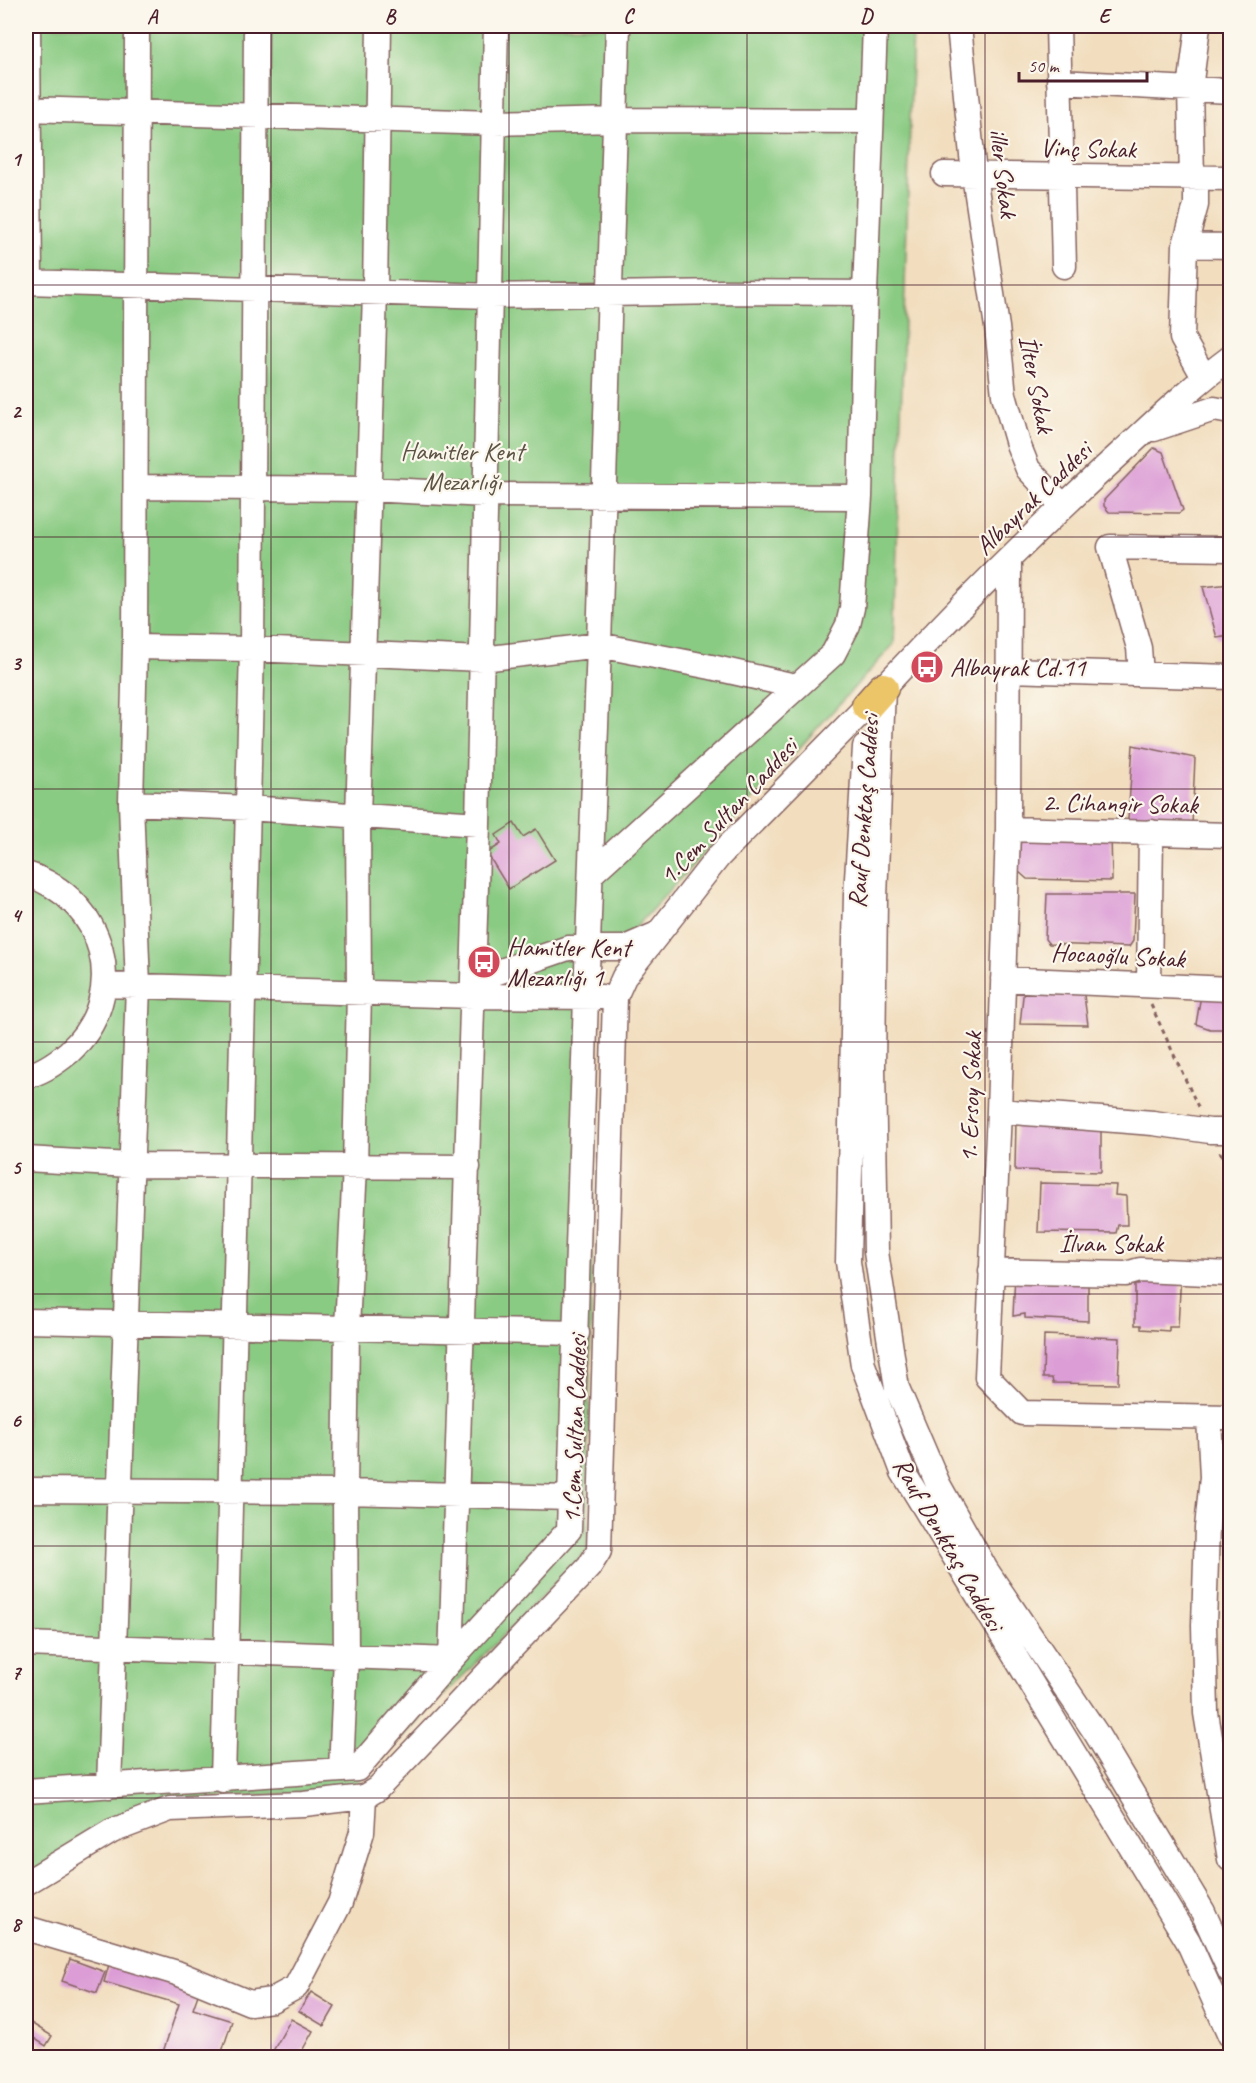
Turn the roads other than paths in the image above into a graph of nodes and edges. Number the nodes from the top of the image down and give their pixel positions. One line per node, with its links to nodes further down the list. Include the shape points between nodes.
1 (28, 26): 14 (street)
2 (137, 26): 15 (street)
3 (256, 26): 16 (street)
4 (379, 26): 17 (street)
5 (495, 26): 20 (street)
6 (618, 26): 18 (street)
7 (875, 26): 19 (street)
8 (960, 26): 22 (street, iller Sokak)
9 (1058, 26): 11 (street)
10 (1198, 26): 12 (street)
11 (1059, 82): 12 (street); 23 (street)
12 (1190, 89): 13 (street); 24 (street)
13 (1230, 91)
14 (27, 109): 15 (street); 29 (street)
15 (136, 112): 16 (street); 30 (street)
16 (255, 116): 17 (street); 31 (street)
17 (378, 119): 20 (street); 32 (street)
18 (616, 120): 19 (street); 20 (street); 34 (street)
19 (871, 121): 33 (street)
20 (494, 123): 35 (street)
21 (944, 174): 22 (street, Vinç Sokak)
22 (974, 175): 23 (street, Vinç Sokak); 36 (street, iller Sokak)
23 (1061, 176): 24 (street, Vinç Sokak); 28 (street)
24 (1194, 178): 25 (street, Vinç Sokak); 26 (street, via 1196,205)
25 (1230, 178)
26 (1185, 245): 27 (street); 38 (street, via 1182,338)
27 (1230, 246)
28 (1064, 266)
29 (28, 282): 30 (street)
30 (136, 285): 31 (street); 42 (street)
31 (254, 289): 32 (street); 41 (street)
32 (375, 293): 35 (street); 43 (street)
33 (865, 293): 34 (street); 46 (street)
34 (609, 294): 35 (street); 45 (street)
35 (491, 296): 44 (street)
36 (997, 327): 47 (street, İlter Sokak, via 1004,396 1018,444 1028,469)
37 (1230, 358): 38 (street, Albayrak Caddesi)
38 (1204, 377): 40 (street, Albayrak Caddesi)
39 (1230, 412): 40 (street, via 1214,408)
40 (1143, 433): 47 (street, Albayrak Caddesi)
41 (253, 487): 42 (street); 43 (street); 52 (street)
42 (136, 488): 51 (street)
43 (368, 489): 44 (street); 53 (street)
44 (486, 495): 45 (street); 54 (street)
45 (602, 495): 46 (street); 50 (street)
46 (860, 497): 58 (street, via 848,625 833,654)
47 (1063, 507): 49 (street, Albayrak Caddesi)
48 (1230, 549): 56 (street, via 1110,547 1139,648)
49 (1009, 560): 55 (street, 1. Ersoy Sokak); 59 (street, Albayrak Caddesi)
50 (599, 645): 54 (street); 58 (street); 68 (street)
51 (135, 647): 52 (street); 60 (street)
52 (252, 649): 53 (street); 61 (street)
53 (363, 654): 54 (street); 62 (street)
54 (482, 659): 63 (street)
55 (1009, 670): 56 (street); 64 (street, 1. Ersoy Sokak)
56 (1141, 674): 57 (street)
57 (1230, 677)
58 (795, 686): 68 (street)
59 (875, 697): 69 (street, 1.Cem Sultan Caddesi, via 718,856); 118 (street, Rauf Denktaş Caddesi, via 876,1252 897,1388 938,1484 986,1570 1096,1733 1203,1912); 119 (street, Rauf Denktaş Caddesi, via 856,895 848,1262 863,1365 903,1472 1188,1941)
60 (131, 803): 61 (street); 73 (street)
61 (248, 808): 62 (street); 74 (street)
62 (358, 816): 63 (street); 76 (street)
63 (478, 824): 78 (street)
64 (1008, 829): 65 (street, 2. Cihangir Sokak); 71 (street, 1. Ersoy Sokak)
65 (1151, 832): 66 (street, 2. Cihangir Sokak); 77 (street)
66 (1230, 835)
67 (26, 874): 72 (street, via 44,880 70,898 90,923 102,953)
68 (591, 874): 70 (street)
69 (657, 934): 70 (street, via 625,948); 80 (street, 1.Cem Sultan Caddesi, via 624,977)
70 (588, 948): 78 (street, via 568,948 495,974); 79 (street)
71 (1003, 979): 77 (street, Hocaoğlu Sokak); 82 (street, 1. Ersoy Sokak)
72 (104, 985): 73 (street); 81 (street, via 96,1015 81,1041 58,1062)
73 (138, 986): 74 (street); 85 (street)
74 (244, 988): 76 (street); 86 (street)
75 (1230, 989): 77 (street, Hocaoğlu Sokak)
76 (359, 993): 78 (street); 87 (street)
77 (1149, 993)
78 (473, 994): 79 (street); 88 (street)
79 (586, 997): 80 (street); 96 (street)
80 (615, 997): 114 (street, 1.Cem Sultan Caddesi, via 599,1551 589,1567 377,1789)
81 (26, 1076)
82 (999, 1111): 83 (street); 89 (street, 1. Ersoy Sokak)
83 (1220, 1131)
84 (26, 1159): 85 (street)
85 (130, 1165): 86 (street); 92 (street)
86 (239, 1165): 87 (street); 93 (street)
87 (354, 1166): 88 (street); 94 (street)
88 (468, 1167): 95 (street)
89 (991, 1271): 90 (street, İlvan Sokak); 97 (street, 1. Ersoy Sokak, via 987,1377 1022,1413)
90 (1230, 1274)
91 (26, 1322): 92 (street)
92 (124, 1323): 93 (street); 100 (street)
93 (235, 1326): 94 (street); 101 (street)
94 (347, 1328): 95 (street); 102 (street)
95 (462, 1331): 96 (street); 103 (street)
96 (577, 1333): 104 (street)
97 (1220, 1417): 98 (street)
98 (1221, 1471): 115 (street, via 1207,1528 1206,1713)
99 (26, 1490): 100 (street)
100 (118, 1490): 101 (street); 106 (street)
101 (230, 1491): 102 (street); 107 (street)
102 (345, 1492): 103 (street); 108 (street)
103 (457, 1495): 104 (street); 109 (street)
104 (571, 1498): 109 (street, via 569,1530)
105 (26, 1644): 106 (street)
106 (113, 1647): 107 (street); 112 (street)
107 (226, 1651): 108 (street); 111 (street)
108 (346, 1657): 109 (street); 110 (street)
109 (451, 1660): 110 (street, via 357,1769)
110 (341, 1770): 111 (street)
111 (223, 1780): 112 (street)
112 (109, 1786): 113 (street)
113 (26, 1791)
114 (364, 1797): 116 (street, via 304,1804 170,1809 112,1831); 117 (street, via 362,1832 340,1903 296,1987 272,2000 250,2003 177,1974)
115 (1230, 1859)
116 (26, 1883)
117 (26, 1928)
118 (1230, 1971)
119 (1230, 2035)

